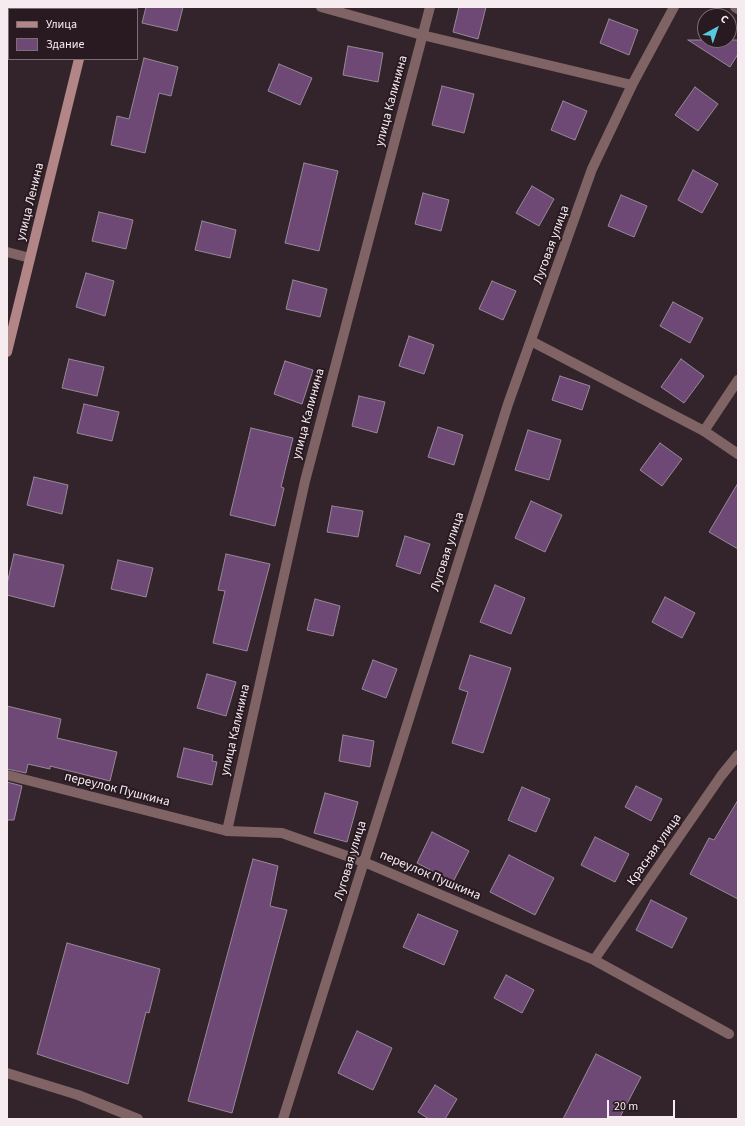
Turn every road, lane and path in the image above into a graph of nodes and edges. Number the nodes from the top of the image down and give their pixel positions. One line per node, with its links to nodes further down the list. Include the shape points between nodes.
1 (321, 7): 6 (street)
2 (430, 7): 6 (street, улица Калинина)
3 (674, 7): 8 (street, Луговая улица)
4 (735, 7): 5 (street)
5 (738, 9)
6 (422, 35): 8 (street); 18 (street, улица Калинина, via 305,481)
7 (79, 60): 10 (street, улица Ленина)
8 (632, 85): 11 (street, Луговая улица, via 592,169)
9 (7, 252): 10 (street)
10 (30, 258): 12 (street, улица Ленина)
11 (531, 341): 14 (street); 19 (street, Луговая улица, via 508,404)
12 (7, 352)
13 (738, 380): 14 (street)
14 (704, 431): 15 (street)
15 (738, 454)
16 (738, 755): 20 (street, Красная улица)
17 (7, 775): 18 (street, переулок Пушкина)
18 (227, 831): 19 (street, переулок Пушкина, via 282,833)
19 (364, 862): 20 (street, переулок Пушкина); 24 (street, Луговая улица)
20 (594, 960): 21 (street, переулок Пушкина)
21 (729, 1034)
22 (7, 1073): 23 (street, via 78,1095)
23 (138, 1119)
24 (283, 1119)

